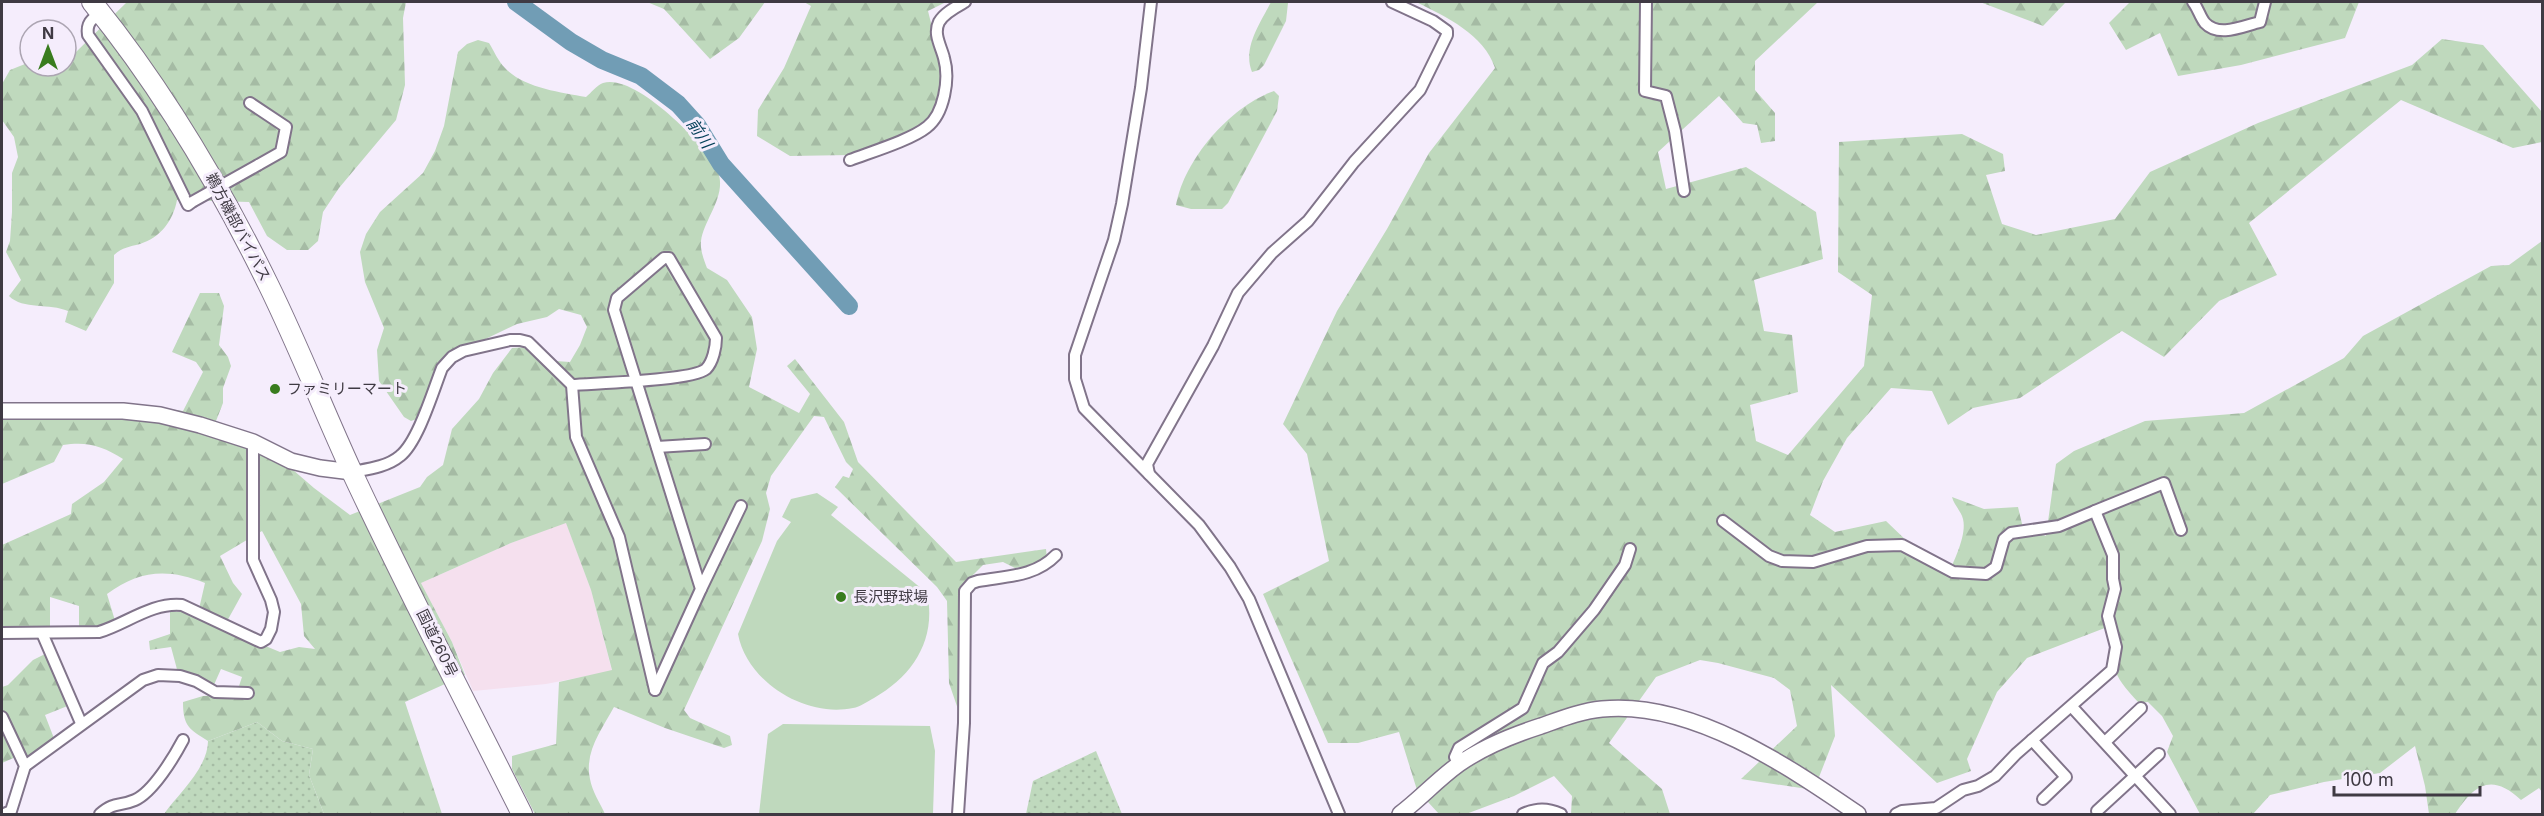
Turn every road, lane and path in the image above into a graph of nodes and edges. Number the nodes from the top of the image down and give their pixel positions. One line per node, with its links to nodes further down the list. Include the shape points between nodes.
1 (964, 2): 9 (street, via 939,23 937,39 946,69 937,118 919,134)
2 (1151, 2): 18 (street, via 1122,204 1114,240 1075,355 1075,379 1084,408)
3 (1392, 2): 18 (street, via 1447,31 1420,90 1354,162 1308,221 1272,252 1238,293 1147,464)
4 (1646, 2): 10 (street, via 1645,91 1666,96)
5 (2193, 2): 6 (street, via 2213,30 2225,31 2260,22)
6 (2265, 2)
7 (97, 7): 8 (street, bridge, via 87,28 88,35 142,111 188,205 281,152 286,127); 17 (highway, 鵜方磯部バイパス, via 165,100 209,172 269,286)
8 (250, 104)
9 (850, 160)
10 (1684, 191)
11 (637, 380): 11 (street, via 696,374 708,368 716,347 713,330 669,258 664,258 614,304); 12 (street); 16 (street)
12 (572, 385): 17 (street, via 528,342 510,340 463,351 442,368 414,438 401,456 382,466); 25 (street, via 576,437 620,537 655,690)
13 (2, 411): 14 (street, via 132,412 200,425)
14 (253, 442): 17 (street, via 291,461); 27 (street, via 253,560 274,612 266,639 261,642 182,605 171,604 99,632)
15 (705, 444): 16 (street)
16 (657, 447): 25 (street)
17 (352, 471): 44 (highway, 国道260号)
18 (1149, 474): 46 (street, via 1199,525 1249,599)
19 (741, 506): 25 (street)
20 (2095, 511): 21 (street, via 2059,526 2011,533 2004,539 1999,562 1992,571 1977,574 1953,572 1902,546 1867,546 1813,562 1782,561 1769,556); 22 (street, via 2164,483); 29 (street, via 2114,555 2115,589 2109,616 2116,654 2112,670)
21 (1723, 521)
22 (2181, 530)
23 (1630, 549): 37 (street, via 1625,565 1594,610 1558,652 1543,663 1523,708 1459,748 1455,757)
24 (1056, 555): 45 (street, via 1032,572 978,581 965,591 964,723)
25 (701, 589)
26 (2, 633): 27 (street)
27 (42, 633): 32 (street)
28 (248, 693): 32 (street, via 215,692 180,675 158,675 143,680)
29 (2072, 706): 34 (street); 35 (street)
30 (2141, 708): 35 (street)
31 (2, 717): 38 (street)
32 (81, 723): 38 (street)
33 (183, 740): 43 (street, via 168,768 137,800 110,805)
34 (2032, 740): 40 (street, via 2066,777); 51 (street, via 1995,776 1978,786 1963,790 1936,808)
35 (2105, 742): 39 (street)
36 (2159, 754): 39 (street)
37 (1458, 765): 47 (street); 50 (street, via 1509,738 1582,712 1641,710 1743,743 1792,769)
38 (25, 766): 42 (street)
39 (2135, 776): 41 (street); 52 (street)
40 (2043, 799)
41 (2097, 811)
42 (9, 813)
43 (100, 814)
44 (522, 814)
45 (958, 814)
46 (1339, 814)
47 (1400, 814)
48 (1523, 814): 49 (street, via 1541,809)
49 (1561, 814)
50 (1858, 814)
51 (1896, 814)
52 (2170, 814)

